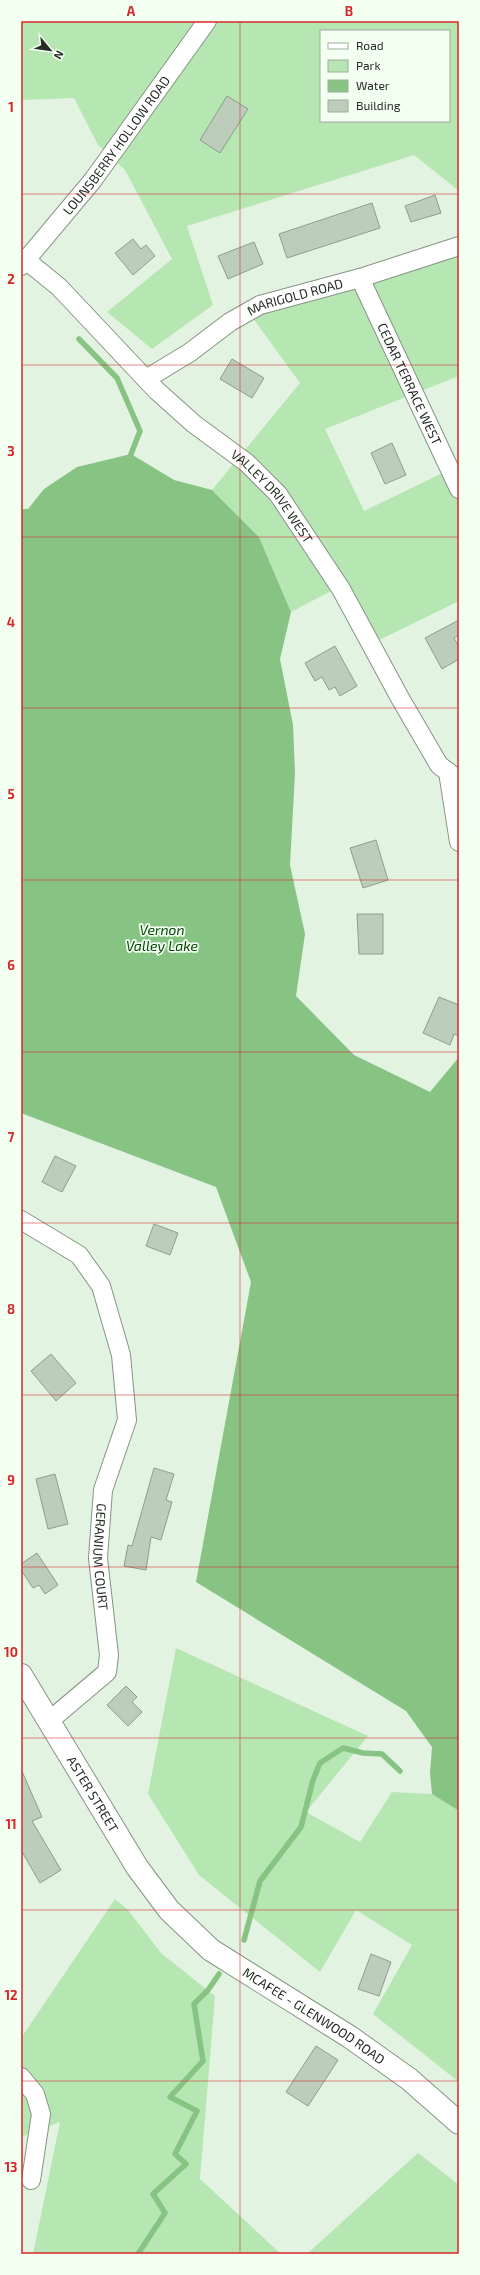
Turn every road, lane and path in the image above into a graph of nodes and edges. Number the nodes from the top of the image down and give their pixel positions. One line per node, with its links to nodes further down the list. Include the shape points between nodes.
1 (207, 21): 3 (street, LOUNSBERRY HOLLOW ROAD, via 93,180)
2 (459, 246): 4 (street, MARIGOLD ROAD)
3 (24, 263): 5 (street, VALLEY DRIVE WEST, via 59,287)
4 (360, 278): 5 (street, MARIGOLD ROAD, via 260,306 230,322 189,353); 6 (street, CEDAR TERRACE WEST)
5 (146, 379): 7 (street, VALLEY DRIVE WEST, via 194,424 247,463 278,494 340,589 439,765)
6 (459, 489)
7 (454, 775): 8 (street)
8 (459, 842)
9 (21, 1220): 11 (street, GERANIUM COURT, via 78,1254 101,1286 121,1355 127,1420 103,1490 98,1558 109,1654 107,1672)
10 (21, 1675): 11 (street, ASTER STREET)
11 (49, 1721): 12 (street, ASTER STREET, via 137,1867)
12 (169, 1910): 14 (street, MCAFEE - GLENWOOD ROAD, via 211,1950 350,2037 409,2079)
13 (21, 2077): 15 (street, via 35,2094 41,2114)
14 (459, 2123)
15 (31, 2180)

